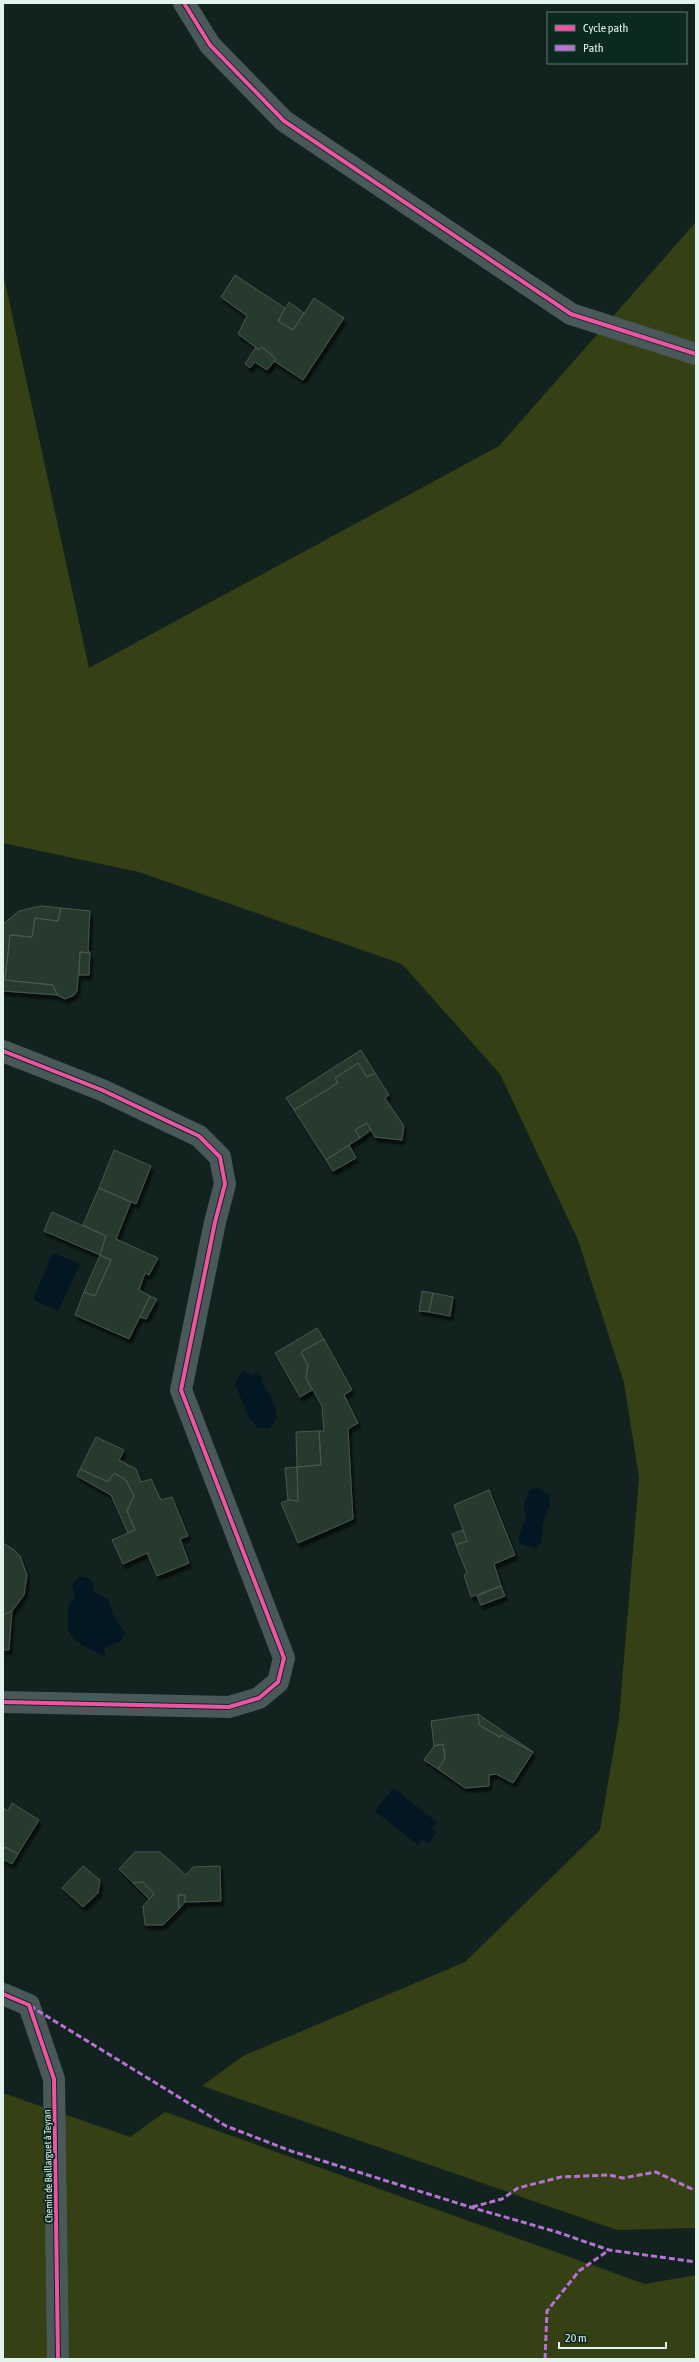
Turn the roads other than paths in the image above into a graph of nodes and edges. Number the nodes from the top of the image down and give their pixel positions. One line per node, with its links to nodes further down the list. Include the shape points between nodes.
1 (184, 3): 2 (street, via 210,45 284,121 571,314)
2 (696, 354)
3 (3, 1051): 4 (street, via 102,1090 199,1136 220,1157 225,1184 181,1390 284,1658 278,1682 259,1698 230,1707)
4 (3, 1702)
5 (3, 1994): 6 (street, Chemin de Baillarguet à Teyran, via 29,2006 54,2079)
6 (58, 2359)

